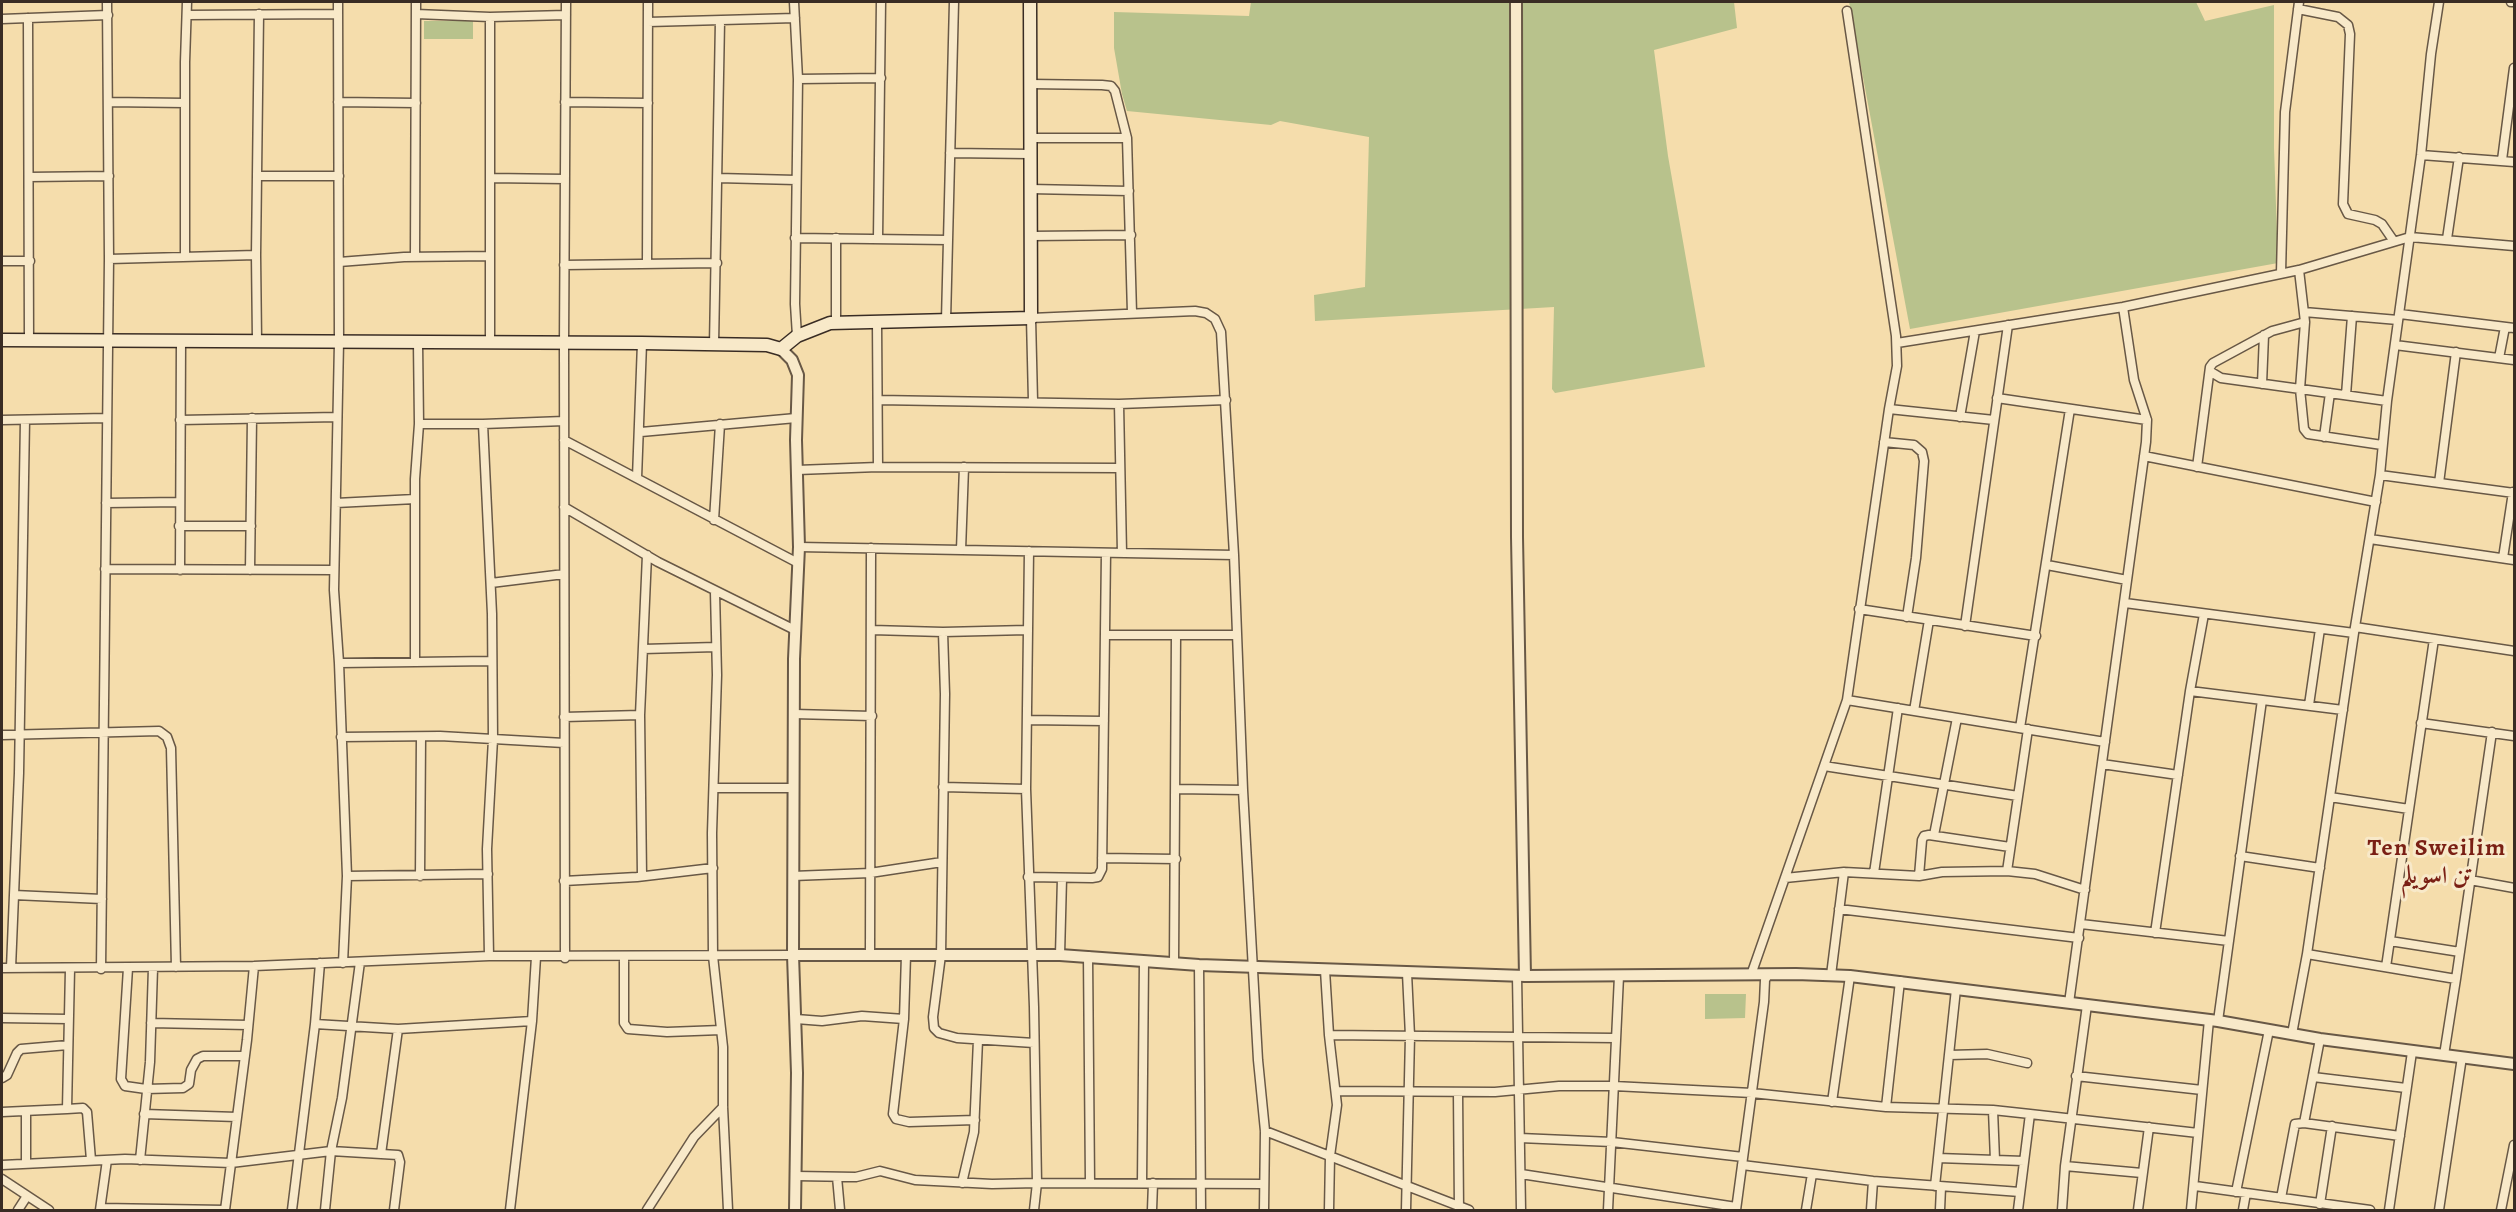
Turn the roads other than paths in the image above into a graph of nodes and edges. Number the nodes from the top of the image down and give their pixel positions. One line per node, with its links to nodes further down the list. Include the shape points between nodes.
1 (107, 2): 18 (street)
2 (187, 2): 19 (street)
3 (338, 2): 16 (street)
4 (416, 2): 17 (street)
5 (566, 2): 20 (street)
6 (648, 2): 26 (street)
7 (794, 2): 23 (street)
8 (881, 2): 28 (street)
9 (954, 2): 39 (street)
10 (1030, 2): 30 (main road)
11 (1516, 2): 314 (street)
12 (2439, 2): 41 (street)
13 (2299, 5): 63 (street, via 2338,17 2348,25 2343,204 2348,214 2382,224); 77 (street, via 2285,112)
14 (1846, 11): 102 (street)
15 (259, 14): 16 (street); 19 (street); 46 (street)
16 (338, 14): 32 (street)
17 (416, 14): 21 (street); 35 (street)
18 (108, 15): 22 (street); 31 (street)
19 (187, 15): 34 (street)
20 (566, 15): 21 (street); 33 (street)
21 (490, 17): 49 (street)
22 (28, 18): 24 (street); 48 (street)
23 (795, 18): 25 (street); 29 (street)
24 (2, 19)
25 (720, 21): 26 (street); 50 (street)
26 (648, 22): 36 (street)
27 (2514, 68): 43 (street)
28 (881, 78): 29 (street); 60 (street)
29 (798, 79): 52 (street)
30 (1030, 84): 37 (main road); 38 (street, via 1111,86)
31 (109, 102): 34 (street); 45 (street)
32 (338, 102): 35 (street); 47 (street)
33 (565, 102): 36 (street); 51 (street)
34 (185, 103): 67 (street)
35 (416, 103): 68 (street)
36 (648, 103): 74 (street)
37 (1030, 138): 38 (street); 40 (main road)
38 (1127, 138): 54 (street)
39 (950, 153): 40 (street); 62 (street)
40 (1030, 154): 53 (main road)
41 (2421, 155): 42 (street); 57 (street)
42 (2458, 157): 43 (street); 61 (street)
43 (2502, 160): 44 (street)
44 (2514, 162)
45 (110, 176): 48 (street); 69 (street)
46 (256, 176): 47 (street); 65 (street)
47 (339, 176): 72 (street)
48 (29, 177): 71 (street)
49 (490, 178): 51 (street); 66 (street)
50 (718, 178): 52 (street); 73 (street)
51 (565, 179): 75 (street)
52 (796, 180): 58 (street)
53 (1030, 189): 54 (street); 56 (main road)
54 (1129, 190): 55 (street)
55 (1131, 235): 56 (street); 80 (street)
56 (1030, 236): 83 (main road)
57 (2410, 237): 61 (street); 63 (street); 82 (street)
58 (795, 238): 59 (street); 93 (street)
59 (836, 238): 60 (street); 87 (street)
60 (878, 238): 62 (street)
61 (2447, 239): 64 (street)
62 (948, 240): 84 (street)
63 (2393, 240): 76 (street)
64 (2514, 246)
65 (256, 255): 67 (street); 98 (street)
66 (490, 256): 68 (street); 101 (street)
67 (185, 257): 69 (street)
68 (415, 257): 72 (street)
69 (109, 259): 96 (street)
70 (2, 261): 71 (street)
71 (30, 261): 95 (street)
72 (339, 262): 99 (street)
73 (717, 263): 74 (street); 105 (street)
74 (647, 264): 75 (street)
75 (564, 265): 103 (street)
76 (2299, 270): 77 (street); 79 (street)
77 (2282, 273): 78 (street)
78 (2123, 307): 88 (street); 133 (street, via 2134,380)
79 (2304, 312): 81 (street); 86 (street)
80 (1132, 313): 83 (street); 118 (street, via 1195,311 1215,319 1221,332)
81 (2352, 316): 82 (street); 115 (street)
82 (2399, 317): 89 (street); 106 (street)
83 (1031, 318): 84 (main road); 119 (street)
84 (946, 320): 85 (main road)
85 (877, 322): 87 (main road); 117 (street)
86 (2305, 322): 92 (street); 113 (street)
87 (836, 323): 93 (main road)
88 (2008, 325): 91 (street); 116 (street)
89 (2505, 327): 90 (street); 109 (street)
90 (2514, 328)
91 (1975, 331): 102 (street); 125 (street)
92 (2264, 335): 111 (street, via 2212,363); 112 (street)
93 (797, 336): 107 (main road)
94 (2, 340): 95 (main road)
95 (29, 340): 96 (main road)
96 (108, 340): 97 (main road); 126 (street)
97 (182, 341): 98 (main road); 131 (street)
98 (257, 341): 99 (main road)
99 (339, 342): 100 (main road); 124 (street)
100 (418, 343): 101 (main road); 135 (street)
101 (490, 343): 103 (main road)
102 (1897, 343): 123 (street)
103 (564, 344): 104 (main road); 134 (street)
104 (642, 344): 105 (main road); 138 (street)
105 (714, 345): 107 (main road)
106 (2395, 345): 108 (street); 120 (street)
107 (781, 349): 128 (street, via 792,360 798,375)
108 (2456, 352): 109 (street); 151 (street)
109 (2499, 358): 110 (street)
110 (2514, 360)
111 (2211, 372): 112 (street, via 2221,378); 146 (street)
112 (2262, 384): 113 (street)
113 (2300, 389): 114 (street); 139 (street, via 2304,429 2308,434)
114 (2330, 393): 115 (street); 139 (street)
115 (2346, 395): 120 (street)
116 (1997, 398): 122 (street); 132 (street)
117 (878, 400): 119 (street); 144 (street)
118 (1226, 400): 121 (street); 170 (street)
119 (1033, 401): 121 (street)
120 (2387, 401): 142 (street)
121 (1119, 404): 147 (street)
122 (2070, 409): 133 (street); 174 (street)
123 (1889, 410): 125 (street); 141 (street)
124 (337, 417): 127 (street); 157 (street)
125 (1960, 417): 132 (street)
126 (107, 418): 130 (street); 156 (street)
127 (252, 418): 131 (street); 161 (street)
128 (796, 418): 137 (street); 148 (street)
129 (2, 420): 130 (street)
130 (25, 420): 225 (street)
131 (180, 420): 154 (street)
132 (1994, 420): 188 (street)
133 (2147, 420): 143 (street)
134 (564, 421): 136 (street); 140 (street)
135 (418, 424): 136 (street); 153 (street)
136 (483, 424): 181 (street)
137 (720, 424): 138 (street); 159 (street)
138 (640, 432): 150 (street)
139 (2324, 437): 142 (street)
140 (564, 440): 150 (street); 158 (street)
141 (1884, 442): 184 (street); 186 (street, via 1914,445 1922,452 1924,461)
142 (2382, 445): 149 (street)
143 (2144, 456): 146 (street); 180 (street)
144 (878, 467): 145 (street); 148 (street)
145 (964, 467): 147 (street); 165 (street)
146 (2197, 467): 155 (street)
147 (1120, 468): 168 (street)
148 (797, 471): 163 (street)
149 (2380, 475): 151 (street); 155 (street)
150 (637, 478): 159 (street)
151 (2439, 483): 152 (street)
152 (2514, 492): 171 (street)
153 (415, 499): 157 (street); 204 (street)
154 (179, 502): 156 (street); 160 (street)
155 (2376, 502): 162 (street)
156 (106, 503): 175 (street)
157 (336, 503): 178 (street)
158 (564, 507): 169 (street); 179 (street)
159 (714, 520): 173 (street)
160 (179, 526): 161 (street); 176 (street)
161 (251, 526): 177 (street)
162 (2370, 539): 171 (street); 193 (street)
163 (799, 547): 164 (street); 173 (street)
164 (872, 548): 165 (street); 191 (street)
165 (961, 550): 166 (street)
166 (1029, 551): 167 (street); 192 (street)
167 (1106, 552): 168 (street); 195 (street)
168 (1122, 553): 170 (street)
169 (647, 555): 182 (street); 201 (street)
170 (1234, 555): 197 (street)
171 (2503, 558): 172 (street)
172 (2514, 560)
173 (798, 563): 190 (street)
174 (2047, 565): 180 (street); 198 (street)
175 (105, 569): 176 (street); 223 (street)
176 (180, 570): 177 (street)
177 (250, 570): 178 (street)
178 (334, 570): 205 (street)
179 (564, 574): 181 (street); 216 (street)
180 (2127, 580): 183 (street)
181 (490, 583): 203 (street)
182 (715, 592): 190 (street); 200 (street)
183 (2125, 603): 185 (street); 231 (street)
184 (1859, 609): 186 (street); 207 (street)
185 (2204, 614): 189 (street); 206 (street)
186 (1907, 617): 187 (street)
187 (1929, 620): 188 (street); 212 (street)
188 (1965, 626): 198 (street)
189 (2320, 628): 193 (street); 209 (street)
190 (795, 630): 213 (street)
191 (872, 630): 194 (street); 215 (street)
192 (1028, 630): 194 (street); 218 (street)
193 (2355, 630): 199 (street); 211 (street)
194 (943, 632): 237 (street)
195 (1106, 634): 196 (street); 219 (street)
196 (1176, 634): 197 (street); 241 (street)
197 (1237, 635): 242 (street)
198 (2036, 636): 221 (street)
199 (2434, 639): 202 (street); 220 (street)
200 (716, 647): 201 (street); 238 (street)
201 (643, 649): 214 (street)
202 (2514, 651)
203 (491, 661): 204 (street); 229 (street)
204 (416, 662): 205 (street)
205 (339, 663): 227 (street)
206 (2190, 691): 208 (street); 234 (street)
207 (1846, 700): 210 (street); 233 (street)
208 (2262, 700): 209 (street); 248 (street)
209 (2309, 705): 211 (street)
210 (1898, 708): 212 (street); 235 (street)
211 (2343, 710): 244 (street)
212 (1914, 711): 217 (street)
213 (794, 714): 215 (street); 239 (street)
214 (640, 715): 216 (street); 261 (street)
215 (873, 716): 256 (street)
216 (564, 717): 230 (street)
217 (1957, 718): 221 (street); 236 (street)
218 (1027, 720): 219 (street); 240 (street)
219 (1104, 721): 249 (street)
220 (2421, 723): 222 (street); 245 (street)
221 (2024, 729): 231 (street); 243 (street)
222 (2492, 732): 226 (street); 268 (street)
223 (104, 734): 225 (street); 272 (street); 301 (street, via 159,731 167,737 171,748)
224 (2, 735): 225 (street)
225 (19, 735): 271 (street)
226 (2514, 736)
227 (341, 737): 228 (street); 259 (street)
228 (421, 737): 229 (street); 260 (street)
229 (493, 739): 230 (street); 258 (street)
230 (564, 742): 267 (street)
231 (2105, 742): 232 (street)
232 (2102, 764): 234 (street); 270 (street)
233 (1824, 766): 235 (street); 266 (street)
234 (2178, 775): 275 (street)
235 (1889, 776): 236 (street); 257 (street)
236 (1944, 785): 243 (street); 246 (street)
237 (943, 787): 240 (street); 251 (street)
238 (714, 788): 239 (street); 252 (street)
239 (794, 788): 262 (street)
240 (1026, 789): 264 (street)
241 (1176, 789): 242 (street); 250 (street)
242 (1243, 790): 300 (street)
243 (2018, 796): 247 (street)
244 (2330, 797): 245 (street); 253 (street)
245 (2409, 809): 278 (street)
246 (1934, 835): 247 (street); 263 (street, via 1922,840)
247 (2010, 847): 254 (street)
248 (2241, 855): 253 (street); 277 (street)
249 (1102, 858): 250 (street); 265 (street, via 1098,877)
250 (1176, 859): 297 (street)
251 (942, 862): 256 (street); 284 (street)
252 (712, 868): 261 (street); 287 (street)
253 (2320, 868): 280 (street)
254 (2007, 871): 263 (street); 270 (street, via 2035,874)
255 (1844, 872): 257 (street); 266 (street); 273 (street)
256 (870, 873): 262 (street); 282 (street)
257 (1874, 873): 263 (street)
258 (488, 874): 260 (street); 286 (street)
259 (347, 876): 260 (street); 296 (street)
260 (420, 876)
261 (642, 876): 267 (street)
262 (793, 876): 281 (street)
263 (1919, 876)
264 (1028, 877): 265 (street); 288 (street)
265 (1062, 878): 285 (street)
266 (1785, 878): 311 (street)
267 (564, 880): 291 (street)
268 (2470, 880): 269 (street); 279 (street)
269 (2514, 888)
270 (2085, 890): 274 (street)
271 (14, 894): 272 (street); 303 (street)
272 (102, 899): 308 (street)
273 (1839, 909): 276 (street); 313 (street)
274 (2081, 924): 275 (street); 276 (street)
275 (2155, 933): 277 (street)
276 (2079, 938): 320 (street)
277 (2229, 941): 326 (street)
278 (2390, 941): 279 (street); 302 (street)
279 (2460, 952): 317 (street)
280 (2307, 954): 302 (street); 335 (street)
281 (793, 955): 282 (street); 287 (street); 323 (street)
282 (870, 955): 283 (street)
283 (906, 955): 284 (street); 324 (street)
284 (941, 955): 288 (street); 341 (street, via 934,1028 957,1038)
285 (1060, 955): 288 (street); 289 (street)
286 (489, 956): 290 (street); 294 (street)
287 (713, 956): 292 (street); 333 (street)
288 (1030, 956): 342 (street)
289 (1088, 956): 293 (street); 409 (street)
290 (536, 957): 291 (street); 327 (street)
291 (565, 957): 292 (street)
292 (624, 957): 333 (street, via 624,1023 628,1029)
293 (1144, 961): 297 (street); 410 (street)
294 (360, 962): 296 (street); 331 (street)
295 (320, 963): 296 (street); 299 (street); 330 (street)
296 (343, 963)
297 (1174, 963): 298 (street)
298 (1199, 964): 300 (street); 412 (street)
299 (254, 966): 301 (street); 329 (street)
300 (1253, 966): 309 (street); 379 (street)
301 (176, 967): 305 (street)
302 (2386, 967): 317 (street)
303 (11, 968): 306 (street); 307 (street)
304 (128, 968): 305 (street); 308 (street); 356 (street, via 122,1079 125,1086)
305 (153, 968): 328 (street)
306 (2, 969)
307 (70, 969): 308 (street); 325 (street)
308 (101, 969)
309 (1325, 970): 310 (street); 336 (street)
310 (1407, 973): 314 (street); 337 (street)
311 (1751, 975): 312 (street); 315 (street)
312 (1768, 975): 313 (street); 362 (street)
313 (1831, 975): 316 (street)
314 (1521, 976): 315 (street); 338 (street)
315 (1619, 976): 339 (street)
316 (1850, 976): 318 (street); 363 (street)
317 (2456, 979): 346 (street)
318 (1900, 981): 319 (street); 365 (street)
319 (1956, 989): 320 (street); 345 (street)
320 (2068, 1003): 321 (street)
321 (2086, 1005): 326 (street); 351 (street)
322 (2, 1018): 325 (street)
323 (796, 1019): 324 (street); 403 (street)
324 (904, 1019): 375 (street, via 893,1114 896,1119)
325 (69, 1020): 343 (street)
326 (2214, 1020): 334 (street); 358 (street)
327 (532, 1021): 332 (street); 435 (street)
328 (151, 1023): 329 (street); 356 (street)
329 (248, 1024): 347 (street)
330 (315, 1024): 331 (street); 387 (street)
331 (352, 1028): 332 (street); 385 (street)
332 (398, 1029): 386 (street)
333 (721, 1030): 364 (street)
334 (2269, 1030): 335 (street); 419 (street)
335 (2292, 1034): 340 (street)
336 (1329, 1035): 337 (street); 359 (street)
337 (1410, 1036): 338 (street); 360 (street)
338 (1518, 1036): 339 (street); 357 (street)
339 (1615, 1038): 354 (street)
340 (2320, 1039): 344 (street); 352 (street)
341 (978, 1040): 342 (street); 375 (street)
342 (1034, 1043): 408 (street)
343 (68, 1046): 353 (street, via 21,1049); 366 (street)
344 (2412, 1052): 346 (street); 355 (street)
345 (1949, 1055): 349 (street, via 1988,1054); 367 (street)
346 (2444, 1055): 348 (street)
347 (245, 1056): 356 (street, via 203,1056 191,1070 187,1087); 373 (street)
348 (2462, 1058): 350 (street); 459 (street)
349 (2026, 1063)
350 (2514, 1064)
351 (2076, 1076): 358 (street); 374 (street)
352 (2313, 1077): 355 (street); 376 (street)
353 (2, 1078)
354 (1614, 1086): 357 (street); 362 (street); 383 (street)
355 (2406, 1088): 381 (street)
356 (146, 1089): 371 (street)
357 (1518, 1089): 361 (street); 382 (street)
358 (2202, 1090): 380 (street)
359 (1336, 1091): 360 (street); 388 (street)
360 (1408, 1092): 361 (street); 414 (street)
361 (1458, 1092): 426 (street)
362 (1752, 1093): 363 (street); 394 (street)
363 (1832, 1102): 365 (street)
364 (723, 1107): 436 (street, via 694,1137); 437 (street)
365 (1886, 1107): 367 (street)
366 (67, 1109): 370 (street); 390 (street, via 83,1108 87,1112)
367 (1943, 1110): 368 (street); 389 (street)
368 (1993, 1110): 372 (street); 393 (street)
369 (2, 1112): 370 (street)
370 (26, 1112): 396 (street)
371 (144, 1114): 373 (street); 392 (street)
372 (2030, 1114): 374 (street); 395 (street)
373 (237, 1117): 397 (street)
374 (2070, 1118): 378 (street); 399 (street)
375 (975, 1120): 407 (street)
376 (2304, 1123): 377 (street); 422 (street, via 2293,1127)
377 (2332, 1126): 381 (street); 423 (street)
378 (2149, 1127): 380 (street); 400 (street)
379 (1265, 1131): 388 (street); 413 (street)
380 (2198, 1133): 416 (street)
381 (2400, 1136): 458 (street)
382 (1520, 1138): 383 (street); 401 (street)
383 (1612, 1142): 394 (street); 417 (street)
384 (2514, 1145): 460 (street)
385 (331, 1151): 386 (street); 387 (street); 433 (street)
386 (381, 1154): 434 (street, via 400,1157)
387 (300, 1155): 397 (street); 432 (street)
388 (1330, 1156): 414 (street); 444 (street)
389 (1938, 1158): 393 (street); 415 (street)
390 (91, 1160): 391 (street); 396 (street)
391 (107, 1160): 392 (street); 425 (street)
392 (140, 1160): 397 (street)
393 (1995, 1160): 395 (street)
394 (1743, 1161): 402 (street); 427 (street)
395 (2024, 1161): 418 (street)
396 (26, 1163): 398 (street)
397 (231, 1163): 431 (street)
398 (2, 1165)
399 (2065, 1166): 400 (street); 453 (street)
400 (2142, 1173): 454 (street)
401 (1521, 1174): 417 (street); 447 (street)
402 (1812, 1174): 406 (street); 449 (street)
403 (796, 1176): 404 (street); 438 (street)
404 (837, 1177): 407 (street, via 880,1171 915,1180); 439 (street)
405 (2, 1179): 421 (street)
406 (1873, 1181): 415 (street); 450 (street)
407 (962, 1183): 408 (street)
408 (1037, 1183): 409 (street); 440 (street)
409 (1090, 1183): 410 (street)
410 (1142, 1183): 411 (street)
411 (1153, 1183): 412 (street); 441 (street)
412 (1201, 1183): 413 (street); 442 (street)
413 (1264, 1184): 443 (street)
414 (1406, 1186): 426 (street); 445 (street)
415 (1938, 1186): 418 (street); 451 (street)
416 (2195, 1186): 419 (street); 455 (street)
417 (1609, 1187): 427 (street); 448 (street)
418 (2020, 1192): 452 (street)
419 (2236, 1192): 420 (street)
420 (2246, 1193): 422 (street); 456 (street)
421 (27, 1196): 428 (street); 429 (street)
422 (2281, 1198): 423 (street)
423 (2320, 1204): 424 (street)
424 (2330, 1208): 457 (street)
425 (100, 1209): 430 (street)
426 (1459, 1209): 446 (street)
427 (1736, 1209)
428 (18, 1210)
429 (49, 1210)
430 (158, 1210): 431 (street)
431 (225, 1210)
432 (292, 1210)
433 (324, 1210)
434 (394, 1210)
435 (510, 1210)
436 (647, 1210)
437 (728, 1210)
438 (795, 1210)
439 (840, 1210)
440 (1034, 1210)
441 (1152, 1210)
442 (1202, 1210)
443 (1264, 1210)
444 (1329, 1210)
445 (1406, 1210)
446 (1469, 1210)
447 (1521, 1210)
448 (1608, 1210)
449 (1806, 1210)
450 (1871, 1210)
451 (1940, 1210)
452 (2018, 1210)
453 (2062, 1210)
454 (2138, 1210)
455 (2191, 1210)
456 (2243, 1210)
457 (2370, 1210)
458 (2389, 1210)
459 (2439, 1210)
460 (2501, 1210)

